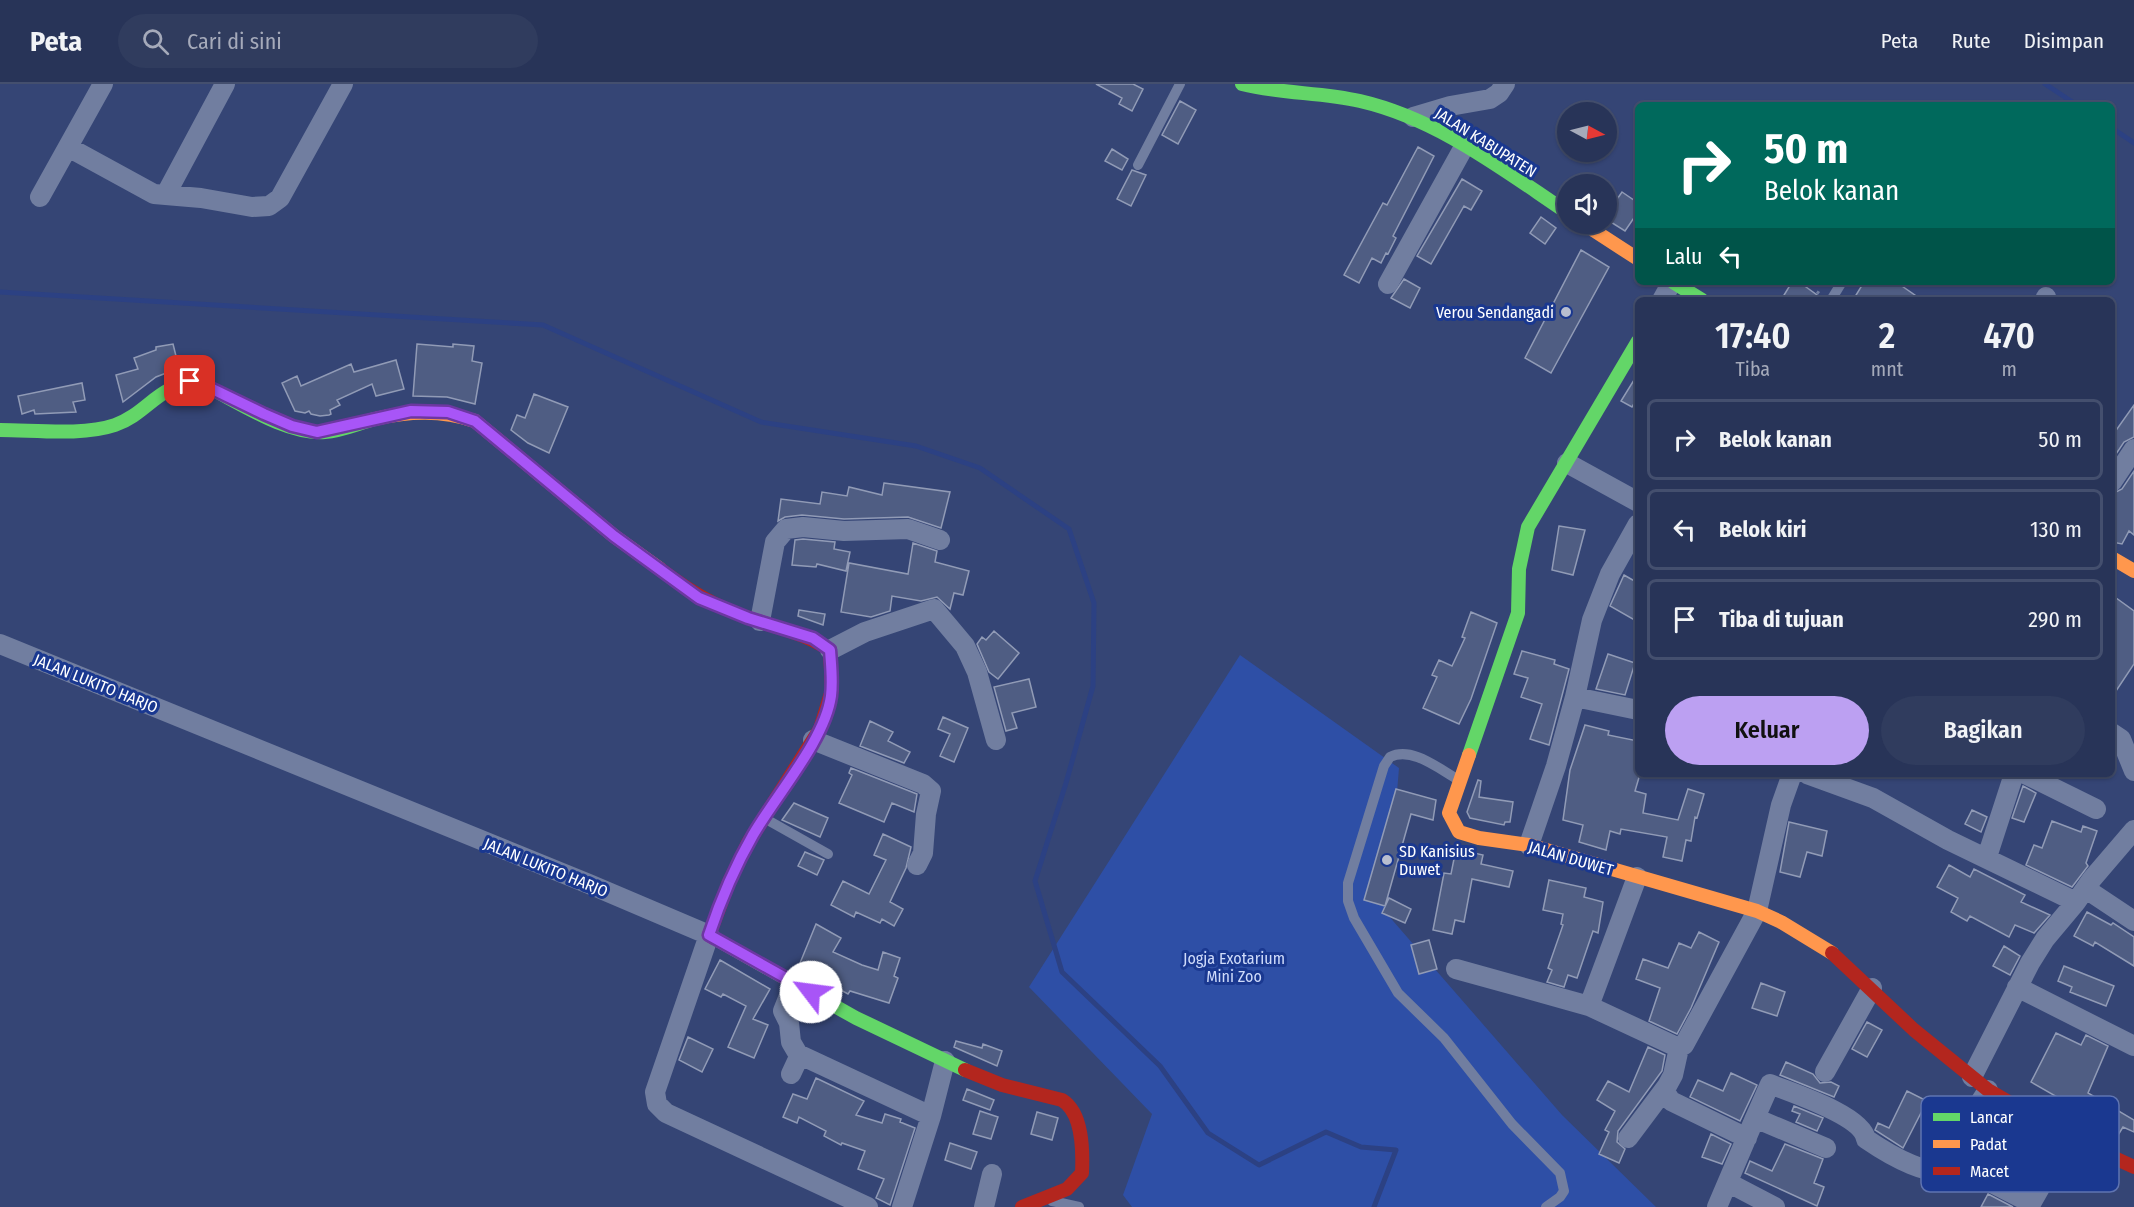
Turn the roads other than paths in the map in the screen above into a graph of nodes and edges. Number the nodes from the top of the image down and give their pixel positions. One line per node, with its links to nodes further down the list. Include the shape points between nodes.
1 (103, 84): 10 (street)
2 (225, 84): 12 (street)
3 (343, 84): 12 (street, via 280,198 269,206)
4 (1179, 84): 11 (lane)
5 (1242, 84): 7 (street, JALAN KABUPATEN, via 1265,91)
6 (1505, 84): 8 (street, via 1490,99)
7 (1363, 92): 8 (street, JALAN KABUPATEN)
8 (1413, 117): 9 (street, JALAN KABUPATEN)
9 (1465, 145): 14 (street, JALAN KABUPATEN); 17 (street)
10 (68, 147): 12 (street, via 140,188); 13 (street)
11 (1138, 165)
12 (166, 194)
13 (40, 197)
14 (1557, 206)
15 (1599, 234): 16 (street)
16 (1635, 257)
17 (1388, 284)
18 (1677, 285): 19 (street)
19 (1697, 297)
20 (1635, 346): 23 (street, JALAN DUWET)
21 (0, 430): 31 (street, via 109,427 133,416 173,385 190,381 292,426 317,432 411,411 462,415 475,421 614,536 699,598)
22 (2134, 449): 24 (street)
23 (1567, 463): 25 (street); 44 (street, JALAN DUWET, via 1528,527 1519,569 1518,613)
24 (2115, 478)
25 (1635, 500)
26 (1635, 537): 28 (street)
27 (940, 540): 31 (street, via 908,529 786,529 775,542)
28 (1631, 554): 34 (street, via 1610,574 1592,620)
29 (2115, 560): 30 (street)
30 (2134, 572)
31 (760, 621): 33 (street, via 813,638)
32 (0, 644): 56 (street, JALAN LUKITO HARJO)
33 (830, 650): 37 (street, via 831,696); 38 (street, via 865,632 934,609 965,646 977,672)
34 (1575, 697): 35 (street); 48 (street)
35 (1635, 709)
36 (2115, 735): 39 (street, via 2121,739)
37 (813, 740): 46 (street); 51 (street, via 923,784 931,791 923,853)
38 (996, 740)
39 (2134, 771)
40 (1791, 777): 54 (street)
41 (1815, 777): 50 (street, via 1873,798)
42 (2013, 777): 50 (street)
43 (2031, 777): 45 (street)
44 (1459, 780): 48 (street, JALAN DUWET, via 1449,813 1459,832); 91 (lane, via 1414,755 1390,757 1348,883 1348,901 1398,993 1444,1038 1512,1124 1560,1173 1564,1191)
45 (2096, 809)
46 (764, 818): 49 (lane); 56 (street, via 727,882)
47 (2134, 830): 53 (street)
48 (1529, 845): 52 (street, JALAN DUWET)
49 (828, 854)
50 (1987, 857): 53 (street)
51 (917, 865)
52 (1637, 877): 54 (street, JALAN DUWET); 61 (street)
53 (2081, 895): 55 (street); 59 (street, via 2045,939)
54 (1757, 911): 60 (street, JALAN DUWET, via 1834,954); 63 (street)
55 (2134, 921)
56 (709, 935): 58 (street); 86 (street, via 655,1092 657,1104 666,1113)
57 (1456, 969): 61 (street)
58 (794, 983): 64 (street, via 783,1011); 65 (street)
59 (2017, 987): 62 (street); 68 (street)
60 (1872, 988): 66 (street); 68 (street, JALAN DUWET, via 1914,1030)
61 (1589, 1006): 63 (street)
62 (2134, 1046)
63 (1679, 1048): 69 (street, via 1673,1075)
64 (798, 1054): 67 (street); 73 (street)
65 (945, 1061): 73 (street); 84 (street, via 1002,1085 1056,1097 1071,1106 1079,1124 1082,1173 1067,1189)
66 (1826, 1072)
67 (791, 1074)
68 (1972, 1077): 70 (street, JALAN DUWET)
69 (1664, 1090): 75 (street); 76 (street, via 1671,1101)
70 (1988, 1090): 71 (street); 72 (street, JALAN DUWET)
71 (1984, 1096)
72 (1998, 1096)
73 (931, 1116): 87 (street)
74 (1755, 1118): 76 (street); 77 (street); 80 (street, via 1770,1084 1853,1121 1866,1139)
75 (1628, 1138)
76 (1747, 1138): 82 (street)
77 (1826, 1148)
78 (2119, 1160): 79 (street, JALAN DUWET)
79 (2134, 1167)
80 (1921, 1168)
81 (992, 1174): 88 (street)
82 (1729, 1183): 92 (street); 93 (street)
83 (2006, 1192): 85 (street)
84 (1040, 1199): 89 (street); 90 (lane)
85 (2030, 1205)
86 (868, 1207)
87 (902, 1207)
88 (984, 1207)
89 (1022, 1207)
90 (1079, 1207)
91 (1546, 1207)
92 (1717, 1207)
93 (1775, 1207)

